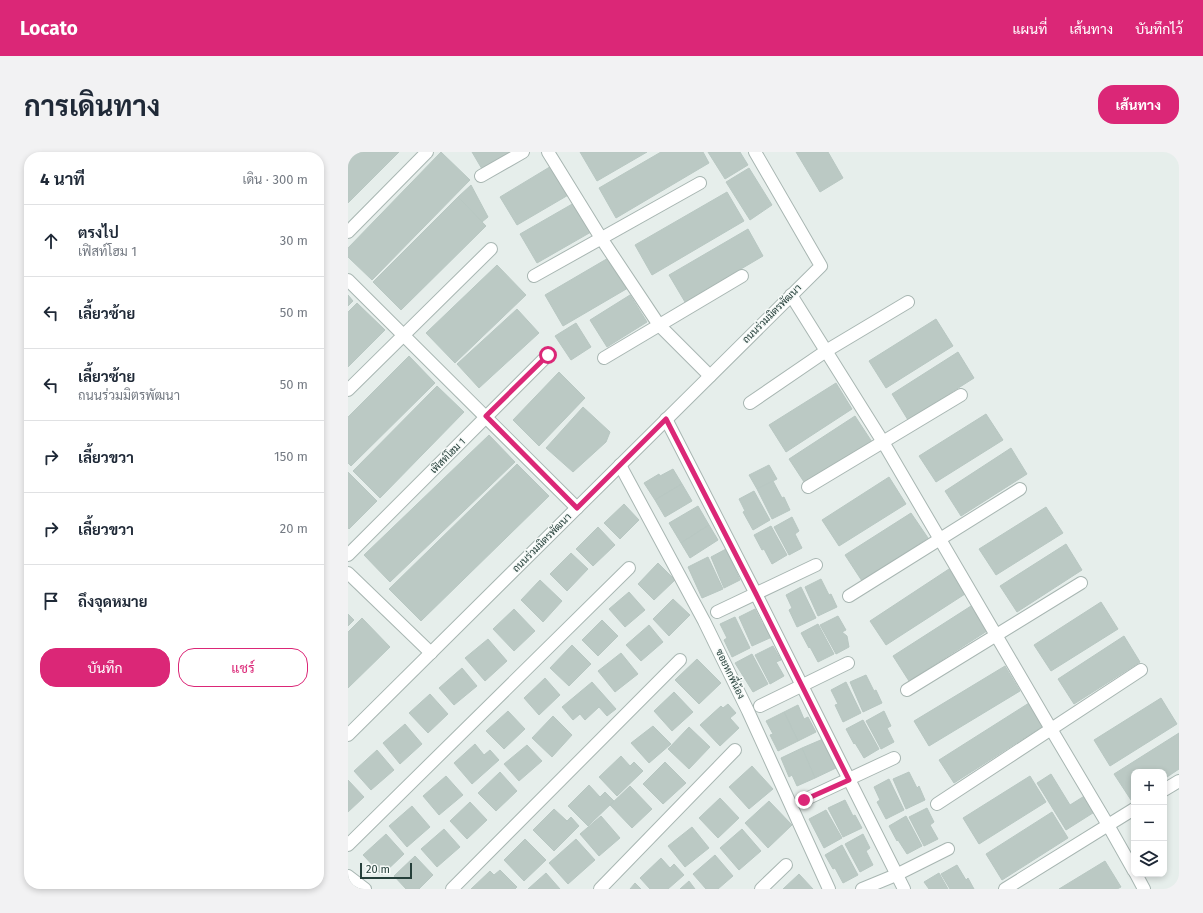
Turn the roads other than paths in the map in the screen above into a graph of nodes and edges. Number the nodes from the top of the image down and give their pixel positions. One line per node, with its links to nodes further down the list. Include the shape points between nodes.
1 (427, 152): 7 (street)
2 (523, 152): 5 (street)
3 (548, 152): 8 (street)
4 (755, 152): 13 (street, ถนนร่วมมิตรพัฒนา, via 821,266)
5 (481, 176)
6 (700, 183): 8 (street)
7 (348, 232)
8 (601, 238): 10 (street); 15 (street)
9 (491, 249): 16 (street)
10 (534, 276)
11 (742, 276): 15 (street)
12 (348, 280): 16 (street)
13 (791, 295): 17 (street); 20 (street, ถนนร่วมมิตรพัฒนา)
14 (908, 302): 17 (street)
15 (659, 325): 19 (street); 20 (street)
16 (403, 335): 21 (street); 24 (street)
17 (826, 351): 23 (street); 26 (street)
18 (548, 355): 24 (street, เฟิสท์โฮม 1)
19 (604, 358)
20 (710, 376): 25 (street, ถนนร่วมมิตรพัฒนา)
21 (348, 390)
22 (961, 395): 26 (street)
23 (750, 403)
24 (486, 416): 30 (street); 32 (street, เฟิสท์โฮม 1)
25 (666, 419): 27 (street, ถนนร่วมมิตรพัฒนา); 37 (street)
26 (882, 442): 28 (street); 31 (street)
27 (620, 465): 30 (street, ถนนร่วมมิตรพัฒนา); 70 (street, ซอยหกพี่น้อง, via 704,621)
28 (808, 487)
29 (1020, 489): 31 (street)
30 (577, 508): 41 (street, ถนนร่วมมิตรพัฒนา)
31 (939, 540): 38 (street); 40 (street)
32 (348, 555)
33 (816, 565): 37 (street)
34 (629, 568): 59 (street)
35 (348, 573): 41 (street)
36 (1081, 583): 40 (street)
37 (756, 594): 39 (street); 45 (street)
38 (849, 596)
39 (717, 612)
40 (995, 635): 46 (street); 48 (street)
41 (431, 653): 49 (street, ถนนร่วมมิตรพัฒนา)
42 (680, 660): 67 (street)
43 (848, 663): 45 (street)
44 (1141, 670): 48 (street)
45 (802, 685): 47 (street); 52 (street)
46 (906, 690)
47 (760, 706)
48 (1050, 729): 56 (street); 58 (street)
49 (348, 735)
50 (735, 750): 68 (street)
51 (894, 758): 52 (street)
52 (849, 780): 55 (street); 63 (street)
53 (1179, 781): 54 (street)
54 (1167, 788)
55 (804, 800)
56 (937, 804)
57 (1131, 811): 58 (street)
58 (1108, 825): 62 (street); 73 (street)
59 (348, 845)
60 (948, 849): 63 (street)
61 (786, 865): 69 (street)
62 (1131, 866)
63 (896, 875): 71 (street); 72 (street)
64 (348, 876): 66 (street)
65 (1138, 877): 74 (street)
66 (365, 889)
67 (452, 889)
68 (600, 889)
69 (761, 889)
70 (829, 889)
71 (862, 889)
72 (904, 889)
73 (1005, 889)
74 (1144, 889)

